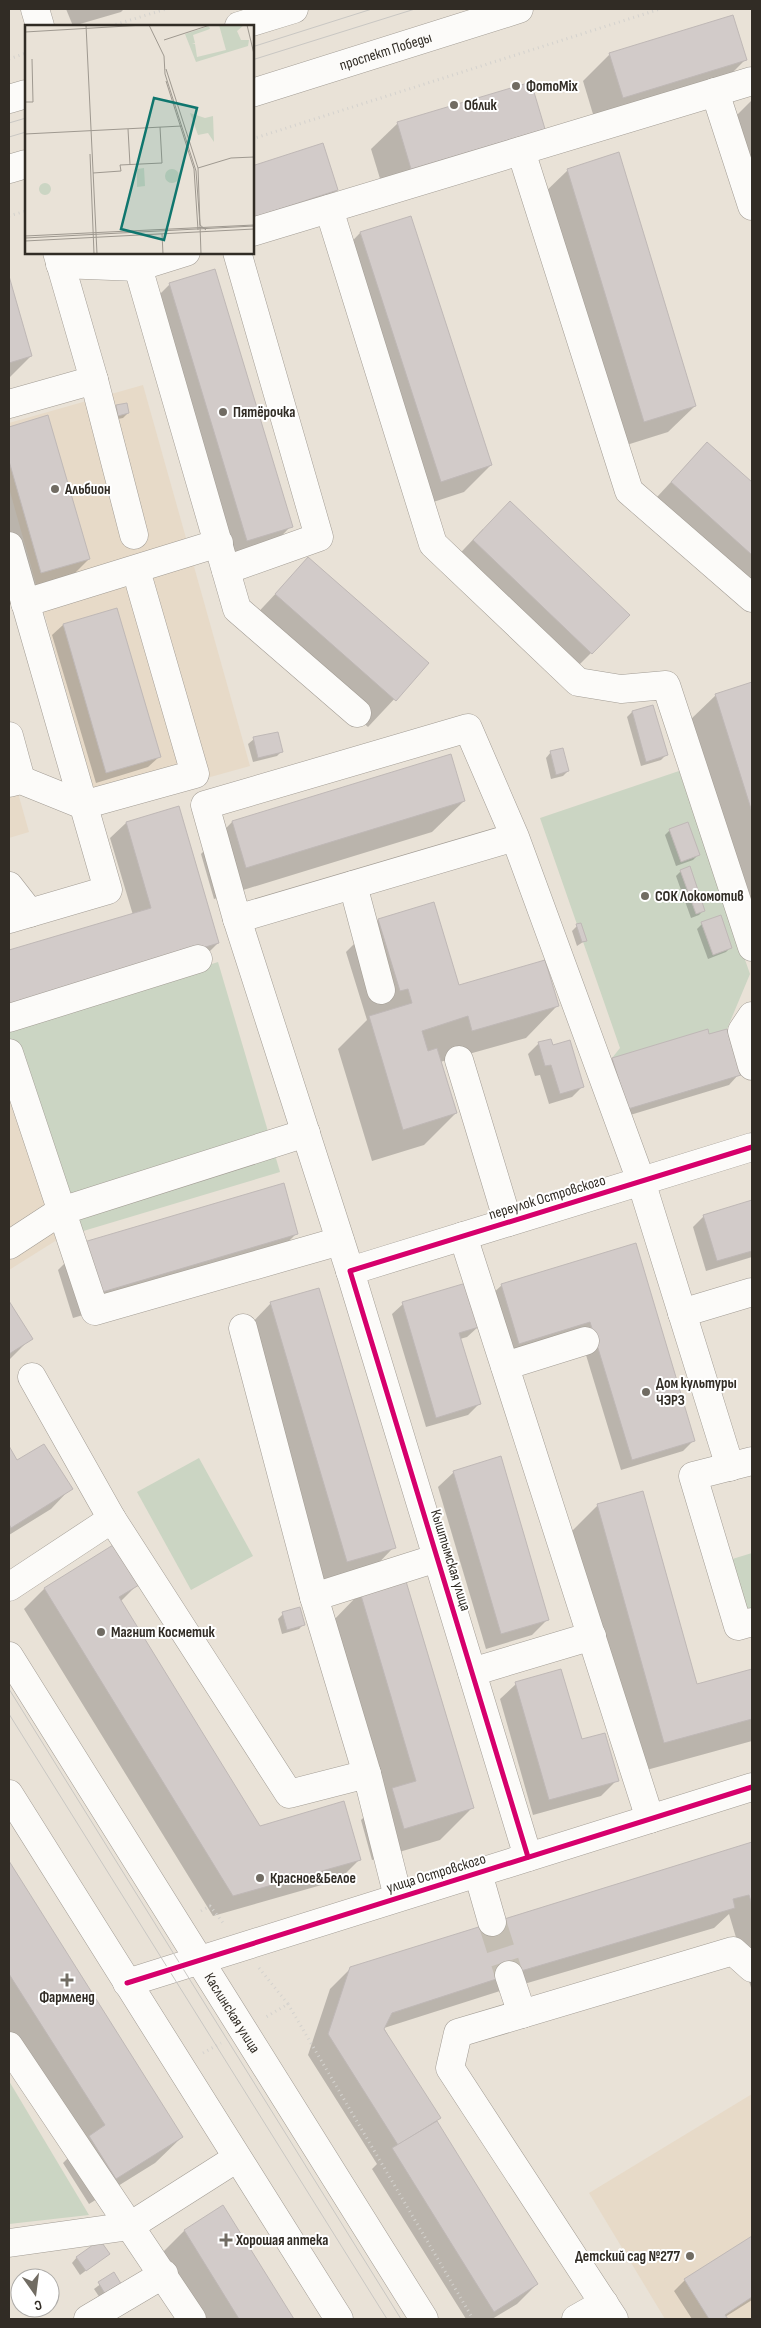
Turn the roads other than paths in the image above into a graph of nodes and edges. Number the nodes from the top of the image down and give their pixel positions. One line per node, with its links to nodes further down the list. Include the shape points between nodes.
1 (35, 9): 4 (main road)
2 (294, 9): 5 (main road)
3 (519, 9): 7 (main road, проспект Победы)
4 (40, 25)
5 (242, 25)
6 (752, 81): 8 (main road)
7 (254, 92)
8 (715, 92): 11 (main road); 14 (main road)
9 (25, 94): 10 (main road)
10 (9, 99)
11 (522, 151): 15 (main road); 28 (main road, via 628,491)
12 (25, 164): 13 (main road)
13 (9, 170)
14 (752, 206)
15 (329, 209): 16 (main road); 39 (main road, via 433,544 578,682 620,689 666,685)
16 (254, 231)
17 (180, 254): 20 (main road)
18 (238, 254): 26 (main road, via 320,537)
19 (58, 258): 20 (main road); 21 (main road)
20 (138, 267): 24 (main road)
21 (94, 380): 22 (main road); 23 (main road)
22 (9, 404)
23 (134, 535)
24 (219, 544): 26 (main road); 29 (main road)
25 (9, 546): 29 (main road)
26 (226, 570): 30 (main road, via 237,609)
27 (140, 584): 33 (main road, via 195,774)
28 (752, 598)
29 (25, 603): 33 (main road)
30 (357, 713)
31 (9, 736): 32 (main road)
32 (15, 782): 33 (main road)
33 (83, 806): 37 (main road, via 108,890)
34 (515, 837): 35 (main road); 38 (main road, Кыштымская улица, via 468,728 204,805); 49 (main road)
35 (353, 885): 38 (main road); 41 (main road)
36 (9, 886): 37 (main road)
37 (19, 916)
38 (237, 919): 47 (main road, Кыштымская улица)
39 (752, 947)
40 (198, 959): 43 (main road)
41 (381, 990)
42 (752, 1016): 46 (main road, via 742,1030)
43 (9, 1018)
44 (9, 1053): 50 (main road)
45 (459, 1060): 51 (main road)
46 (752, 1066)
47 (306, 1133): 50 (main road); 53 (main road, Кыштымская улица)
48 (752, 1146): 49 (main road, переулок Островского)
49 (641, 1181): 51 (main road, переулок Островского); 57 (main road)
50 (61, 1211): 53 (main road, via 95,1311); 54 (main road)
51 (508, 1222): 52 (main road, переулок Островского)
52 (463, 1236): 55 (main road, переулок Островского); 60 (main road)
53 (340, 1241): 55 (main road, Кыштымская улица)
54 (9, 1245)
55 (350, 1271): 64 (main road, Кыштымская улица)
56 (752, 1292): 57 (main road)
57 (682, 1313): 62 (main road)
58 (243, 1328): 66 (main road)
59 (585, 1341): 60 (main road)
60 (505, 1366): 68 (main road)
61 (32, 1377): 63 (main road)
62 (741, 1464): 67 (main road, via 693,1476 738,1626)
63 (112, 1520): 65 (main road); 71 (main road, via 289,1794)
64 (437, 1558): 66 (main road); 70 (main road, Кыштымская улица)
65 (9, 1587)
66 (314, 1597): 71 (main road)
67 (752, 1622)
68 (592, 1636): 70 (main road); 74 (main road)
69 (9, 1656): 79 (main road, Каслинская улица)
70 (472, 1672): 75 (main road, Кыштымская улица)
71 (367, 1774): 77 (main road)
72 (752, 1787): 74 (main road, улица Островского)
73 (9, 1794): 82 (main road)
74 (650, 1819): 75 (main road, улица Островского)
75 (528, 1857): 76 (main road, улица Островского)
76 (478, 1874): 77 (main road, улица Островского); 78 (main road)
77 (398, 1897): 79 (main road, улица Островского)
78 (492, 1922)
79 (199, 1959): 82 (main road, улица Островского); 93 (main road, Каслинская улица)
80 (752, 1968): 83 (main road, via 733,1951)
81 (509, 1975): 83 (main road)
82 (127, 1982): 85 (main road)
83 (522, 2014): 89 (main road, via 458,2033 450,2068)
84 (9, 2046): 86 (main road)
85 (237, 2158): 86 (main road); 92 (main road)
86 (130, 2226): 87 (main road); 88 (main road)
87 (9, 2243)
88 (164, 2274): 90 (main road); 91 (main road)
89 (609, 2311): 94 (main road)
90 (88, 2319)
91 (192, 2319)
92 (339, 2319)
93 (424, 2319)
94 (576, 2319)

